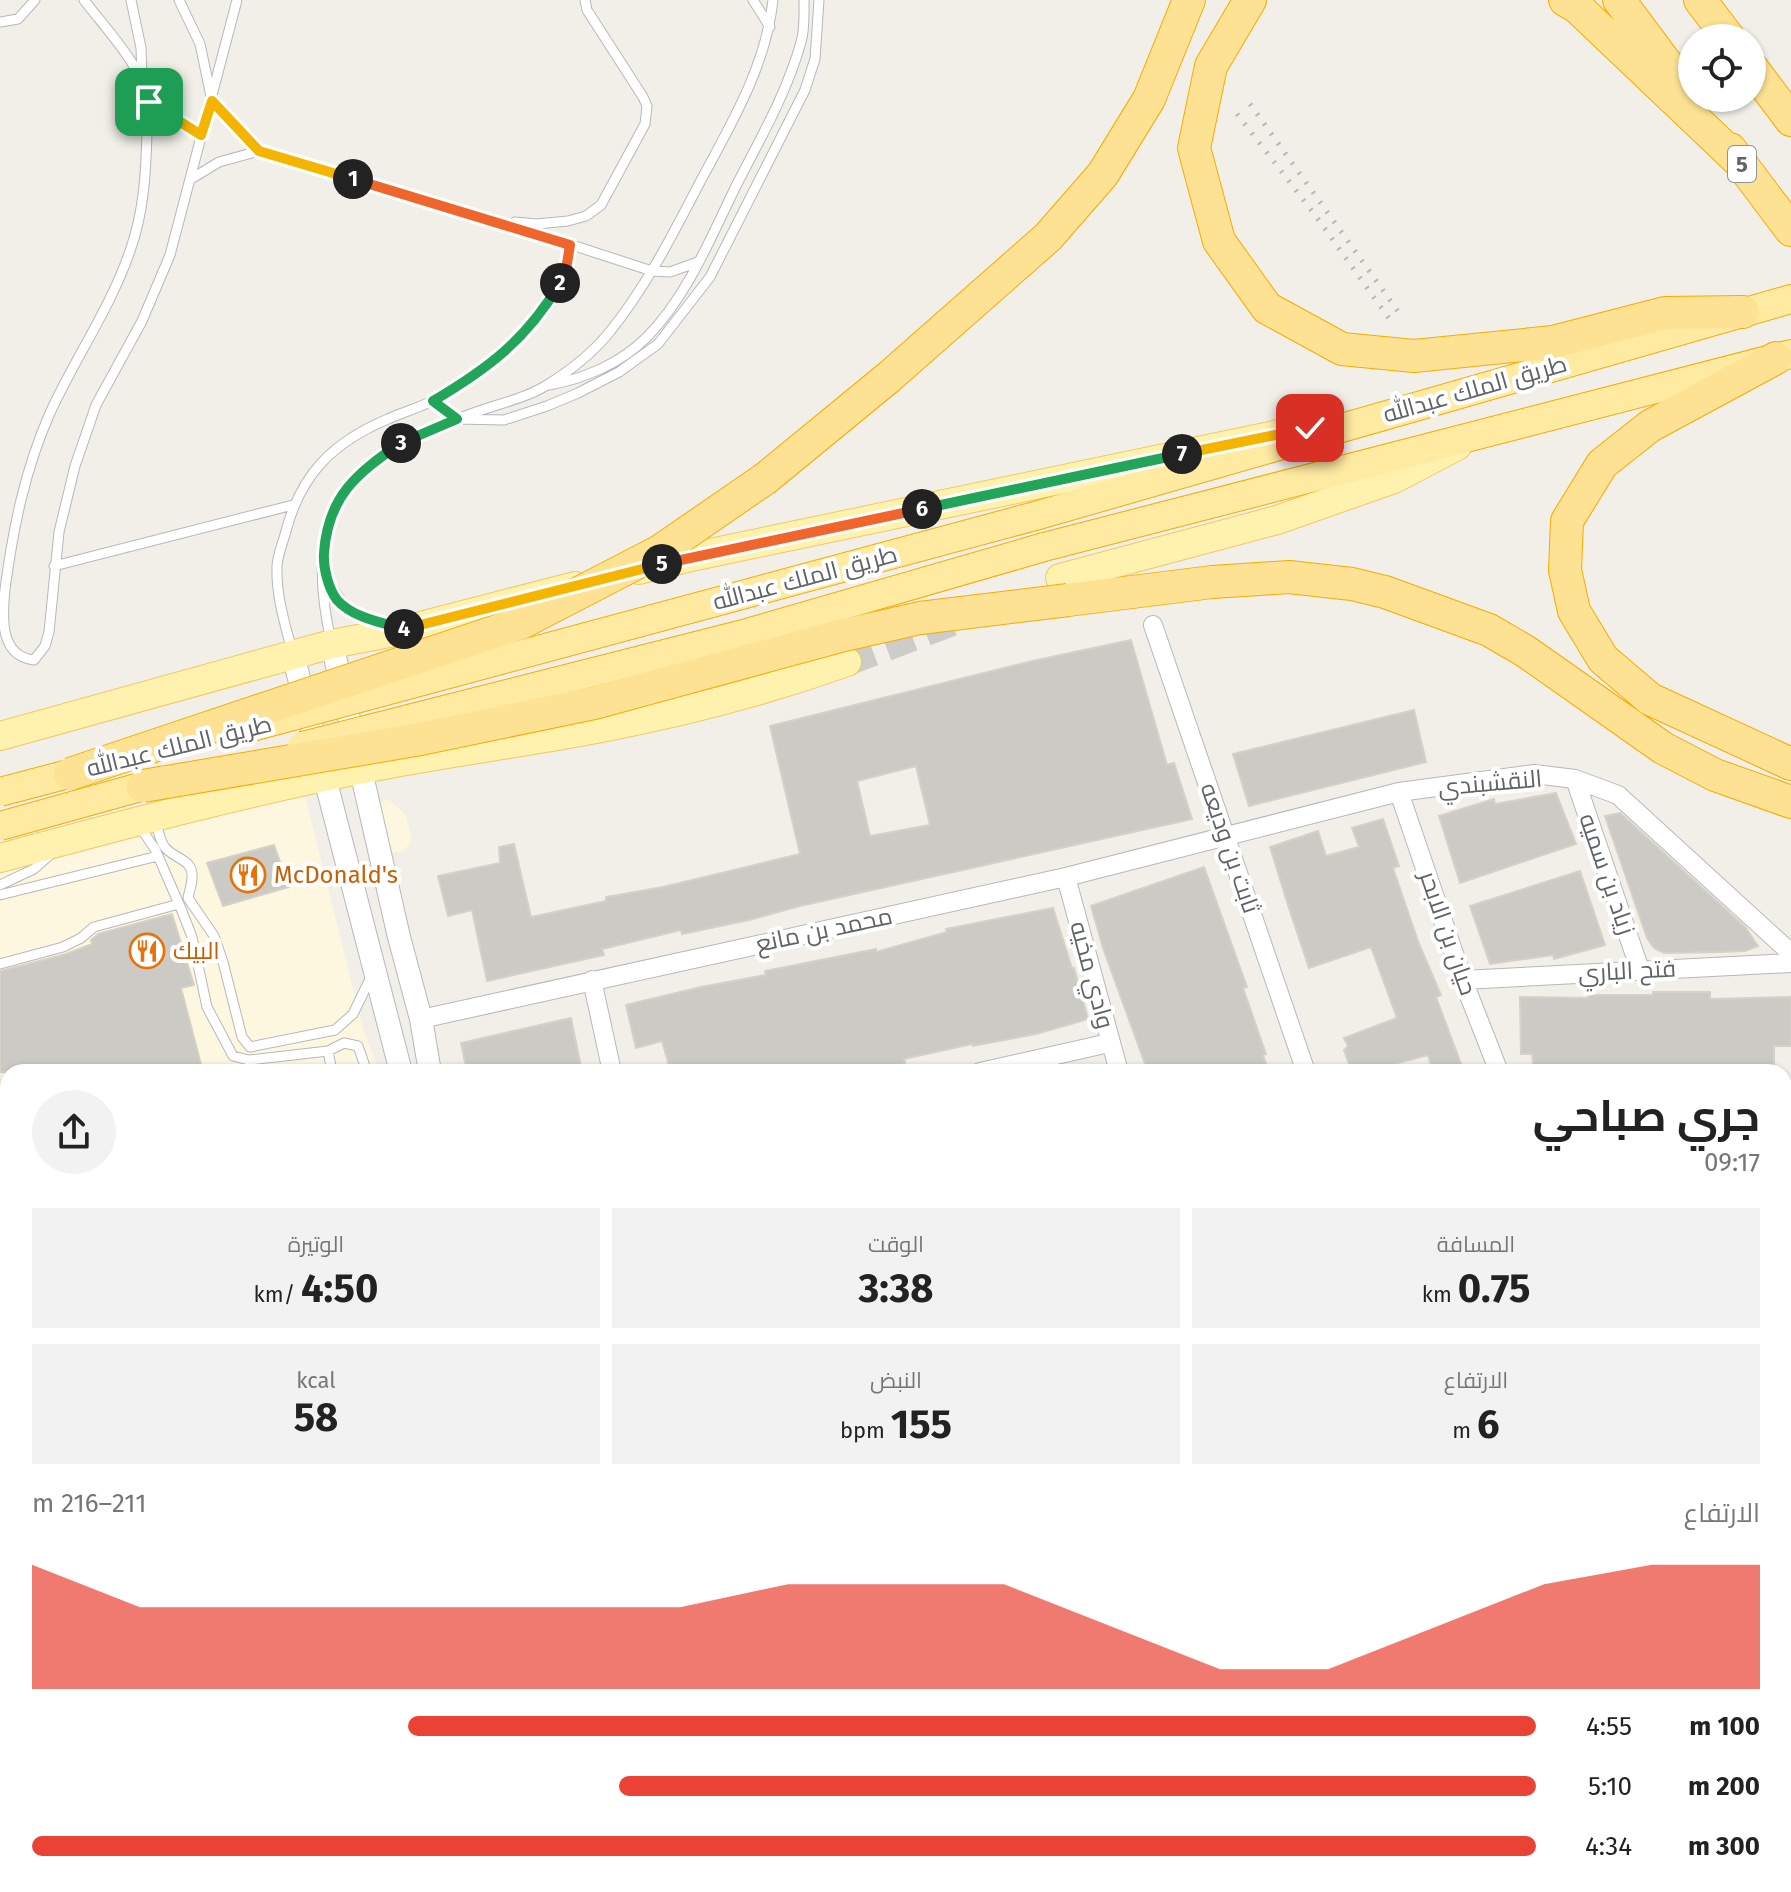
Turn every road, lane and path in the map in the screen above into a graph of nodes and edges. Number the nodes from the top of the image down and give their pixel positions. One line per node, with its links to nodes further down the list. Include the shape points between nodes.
1 (35, 0): 16 (lane, via 18,19)
2 (84, 0): 19 (lane)
3 (131, 0): 19 (lane)
4 (179, 0): 22 (lane, via 200,44)
5 (237, 0): 22 (lane)
6 (585, 0): 30 (lane, via 647,106 645,124 601,205 586,216 537,224)
7 (753, 0): 18 (lane)
8 (773, 0): 18 (lane)
9 (804, 0): 33 (lane, via 803,39 786,86)
10 (819, 0): 41 (lane, via 815,59 805,90 710,277 658,344 619,372 547,406 504,420)
11 (1189, 0): 55 (highway, bridge, via 1149,99 1103,174 1048,237 766,478 660,551 521,623)
12 (1250, 0): 36 (highway, via 1211,66 1194,148 1219,241 1267,308 1342,349 1414,356 1553,342 1665,313)
13 (1565, 0): 28 (highway)
14 (1619, 0): 20 (highway, 5)
15 (1700, 0): 17 (highway)
16 (0, 22)
17 (1718, 24)
18 (770, 27): 34 (lane, via 747,92)
19 (142, 78): 23 (lane)
20 (1678, 79)
21 (1766, 87): 25 (highway)
22 (212, 101): 26 (lane); 27 (lane)
23 (149, 102): 26 (lane); 44 (lane, via 142,206 131,249 109,305 50,414 28,470 11,540 2,639 28,659 40,655 49,632)
24 (1703, 112): 28 (highway, 5)
25 (1791, 120)
26 (201, 135): 29 (lane)
27 (259, 151): 29 (lane, via 219,162); 30 (lane)
28 (1742, 164): 31 (highway, 5)
29 (191, 179): 44 (lane, via 157,289 85,433)
30 (498, 221): 32 (lane)
31 (1791, 230)
32 (570, 245): 34 (lane); 39 (lane, via 565,276 533,323 477,375)
33 (698, 262): 34 (lane, via 670,272); 38 (lane, via 646,339 578,380)
34 (652, 271): 38 (lane, via 605,337)
35 (1791, 299): 36 (highway, طريق الملك عبدالله)
36 (1743, 312): 40 (highway, طريق الملك عبدالله)
37 (1784, 356): 42 (highway, طريق الملك عبدالله); 53 (highway, via 1650,426 1602,464 1567,521 1565,570 1574,611 1603,659 1650,699)
38 (546, 386): 41 (lane)
39 (433, 401): 41 (lane); 43 (lane, via 339,446 307,478)
40 (1413, 406): 48 (main road, via 691,557); 55 (highway, طريق الملك عبدالله, bridge, via 1035,516)
41 (457, 419): 45 (lane, via 403,441 368,466 342,494 326,529)
42 (1473, 438): 46 (main road, via 1394,479); 58 (highway, طريق الملك عبدالله, bridge, via 1044,547 747,633)
43 (293, 505): 44 (lane); 50 (lane, via 277,565)
44 (54, 566)
45 (323, 566): 48 (lane, via 337,600 363,617); 49 (lane, via 323,607)
46 (1064, 589): 58 (highway, bridge, via 840,636 594,703); 61 (highway, via 1289,577 1385,592 1489,630 1663,748 1715,775)
47 (1153, 625): 64 (street, ثابت بن وديعه)
48 (405, 630): 49 (main road)
49 (332, 644): 50 (main road); 54 (street)
50 (293, 655): 52 (main road); 56 (street)
51 (847, 662): 54 (main road, via 598,729)
52 (7, 735)
53 (1791, 764)
54 (360, 770): 56 (main road); 79 (street)
55 (70, 774): 59 (highway, طريق الملك عبدالله, bridge)
56 (324, 777): 62 (main road); 75 (street)
57 (1575, 779): 60 (street, النقشبندي, via 1534,774); 72 (street, النقشبندي, via 1618,795); 76 (street, زياد بن سميه)
58 (143, 786): 63 (highway, طريق الملك عبدالله, bridge)
59 (0, 792)
60 (1399, 792): 64 (street, النقشبندي); 78 (street, حيان بن الابحر)
61 (1791, 802)
62 (145, 818): 65 (main road); 66 (lane); 75 (lane, via 165,849 190,867 188,898 214,936 242,1037 250,1047 335,1030 353,1014)
63 (0, 826)
64 (1227, 836): 68 (street, محمد بن مانع); 91 (street, ثابت بن وديعه)
65 (61, 841): 67 (main road); 69 (lane, via 34,869)
66 (158, 856): 70 (lane); 71 (lane)
67 (0, 858)
68 (1066, 877): 77 (street, محمد بن مانع); 80 (street, وادي مخيه)
69 (0, 885)
70 (0, 895)
71 (179, 904): 74 (lane, via 94,927 63,947); 82 (lane, via 207,1007 233,1056)
72 (1791, 953)
73 (1791, 963): 76 (street, فتح الباري)
74 (0, 964)
75 (373, 970): 86 (street)
76 (1640, 970): 78 (street, فتح الباري)
77 (592, 980): 79 (street, محمد بن مانع); 88 (street)
78 (1463, 980): 92 (street, حيان بن الابحر)
79 (421, 1019): 87 (street)
80 (1109, 1043): 89 (street); 90 (street, وادي مخيه)
81 (328, 1051): 82 (lane); 84 (lane); 85 (lane, via 344,1043 358,1046)
82 (249, 1060): 83 (lane)
83 (249, 1064)
84 (330, 1064)
85 (364, 1064)
86 (399, 1064)
87 (429, 1064)
88 (610, 1064)
89 (1016, 1064)
90 (1116, 1064)
91 (1303, 1064)
92 (1496, 1064)

